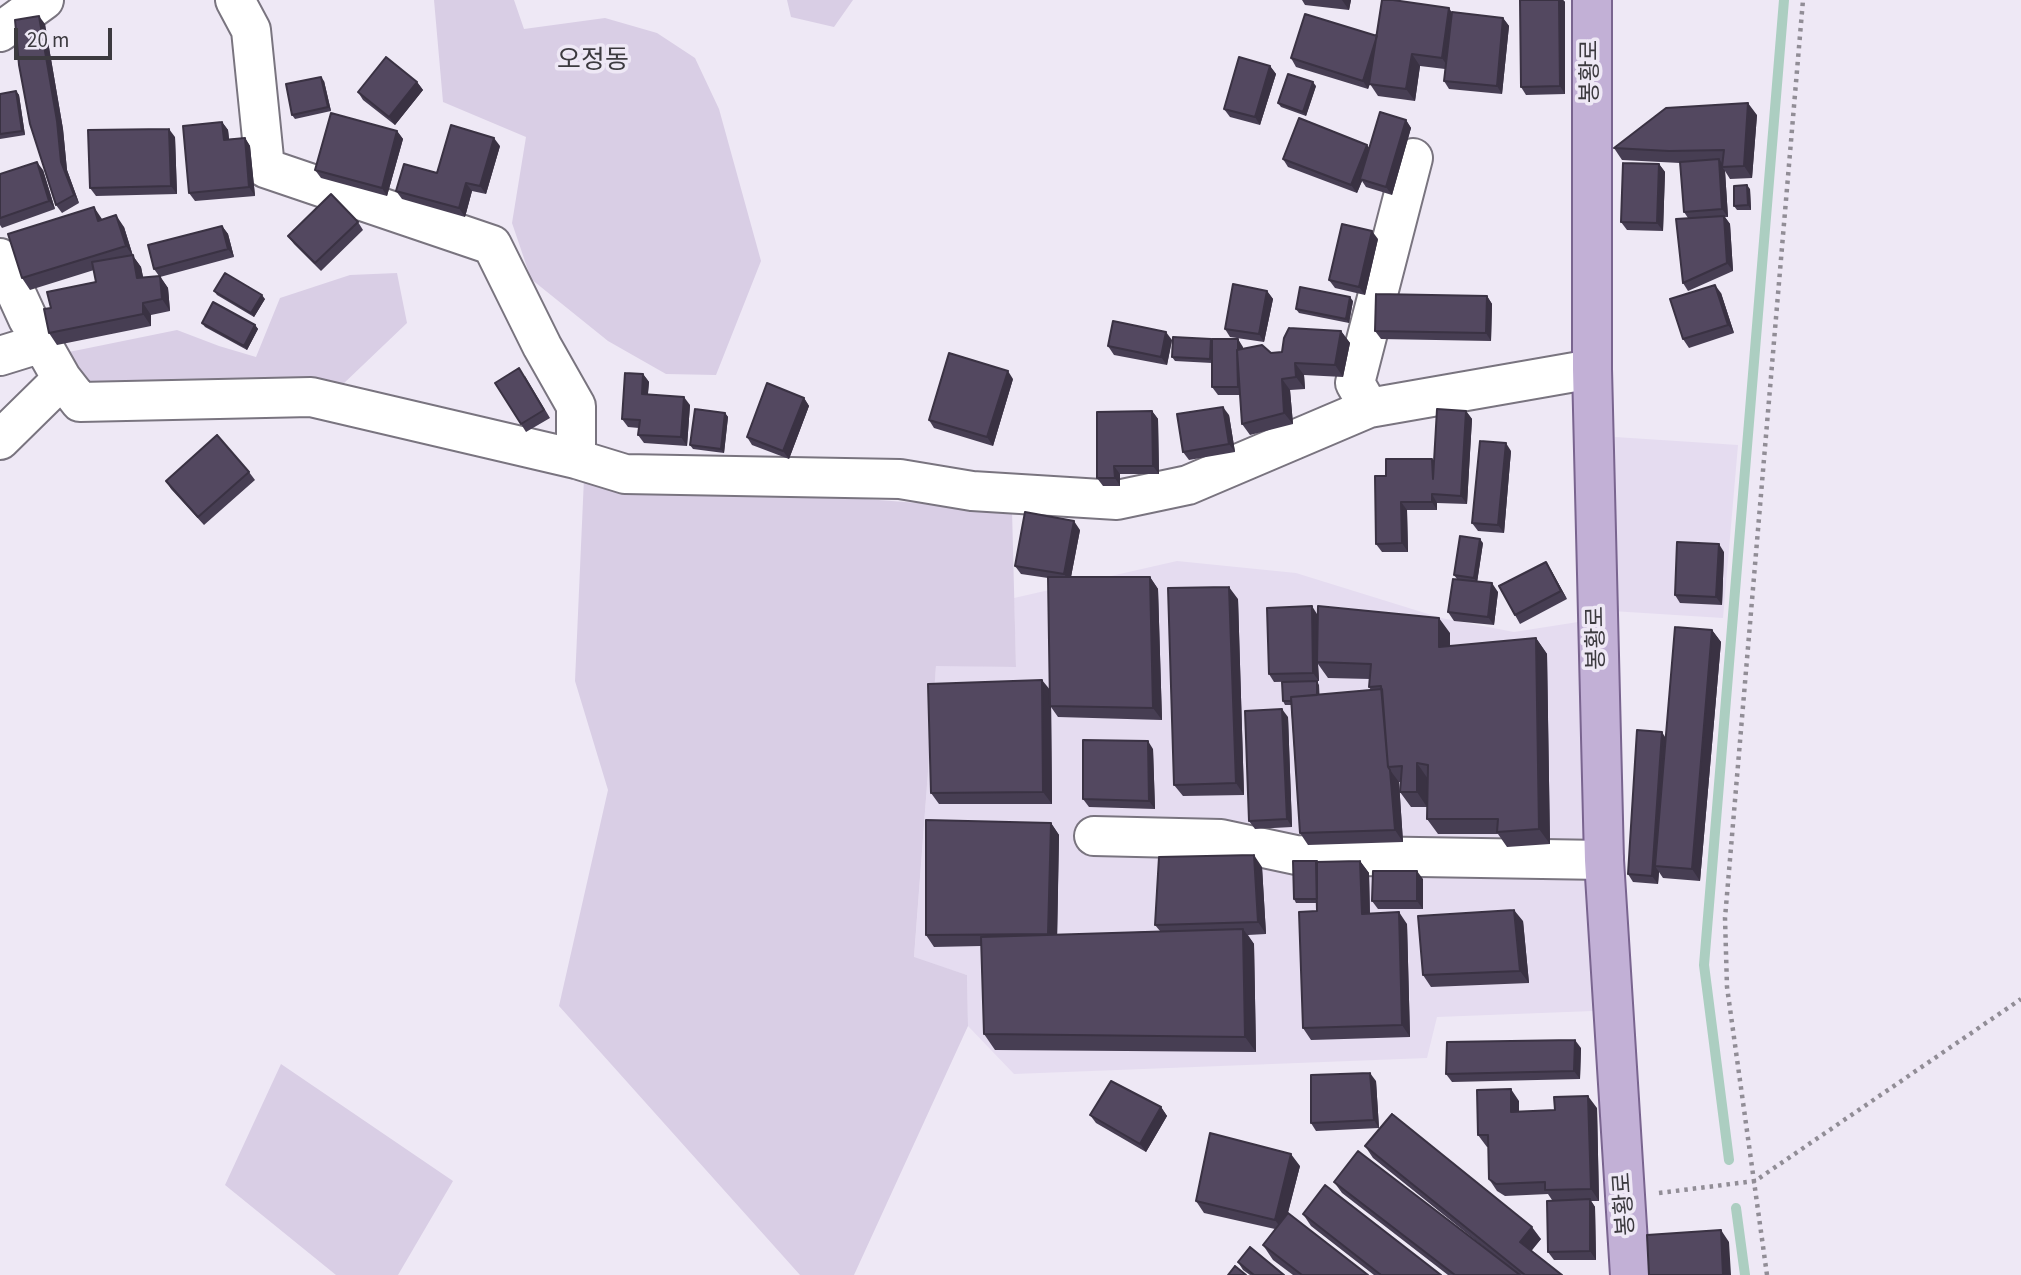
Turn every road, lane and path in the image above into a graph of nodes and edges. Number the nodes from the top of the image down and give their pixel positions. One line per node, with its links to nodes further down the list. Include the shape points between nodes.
1 (44, 0): 5 (street)
2 (235, 0): 14 (street, via 251,30 265,168 492,245 576,406)
3 (1592, 0): 10 (main road, 봉황로)
4 (1803, 0): 18 (path, via 1725,918 1727,987)
5 (0, 32)
6 (1413, 158): 12 (street, via 1355,383)
7 (0, 258): 8 (street)
8 (42, 343): 9 (street); 11 (street)
9 (0, 356)
10 (1592, 369): 12 (street); 16 (main road, 봉황로)
11 (62, 379): 13 (street); 14 (street, via 80,402 311,397)
12 (1369, 408): 14 (street, via 1188,485 1117,500 971,491 900,479 625,474)
13 (0, 440)
14 (576, 459)
15 (1094, 836): 16 (street, via 1221,839 1296,855)
16 (1604, 860): 19 (main road, 봉황로)
17 (2021, 999): 18 (path)
18 (1755, 1181): 19 (path); 21 (path)
19 (1625, 1197): 20 (main road, 봉황로)
20 (1630, 1275)
21 (1767, 1275)

